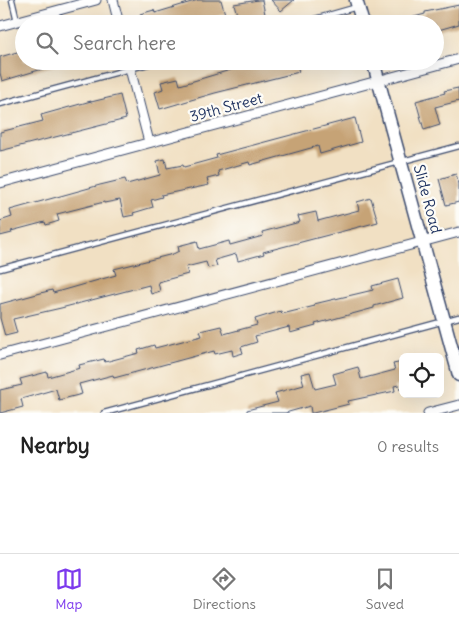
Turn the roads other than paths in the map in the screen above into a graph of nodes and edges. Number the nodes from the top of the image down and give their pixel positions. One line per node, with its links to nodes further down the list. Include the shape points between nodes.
1 (12, 0): 6 (lane)
2 (96, 0): 4 (street)
3 (113, 0): 8 (street)
4 (77, 2): 7 (street)
5 (357, 4): 9 (lane)
6 (16, 15)
7 (36, 15)
8 (117, 15)
9 (324, 15)
10 (15, 22): 11 (street)
11 (0, 26)
12 (459, 59): 13 (street, 39th Street)
13 (444, 63)
14 (112, 70): 19 (lane)
15 (130, 70): 20 (street)
16 (376, 70): 18 (main road, Slide Road)
17 (419, 70): 18 (street, 39th Street)
18 (379, 81): 20 (street, 39th Street); 22 (main road, Slide Road)
19 (0, 104)
20 (149, 142): 23 (street, 39th Street)
21 (459, 146): 22 (lane)
22 (401, 161): 25 (main road, Slide Road); 26 (lane)
23 (0, 182)
24 (459, 232): 25 (street)
25 (423, 242): 28 (main road, Slide Road); 29 (street)
26 (0, 269)
27 (459, 317): 28 (lane)
28 (444, 321): 30 (main road, Slide Road); 32 (lane)
29 (0, 355)
30 (459, 375)
31 (459, 405): 33 (street)
32 (104, 413)
33 (428, 413)

